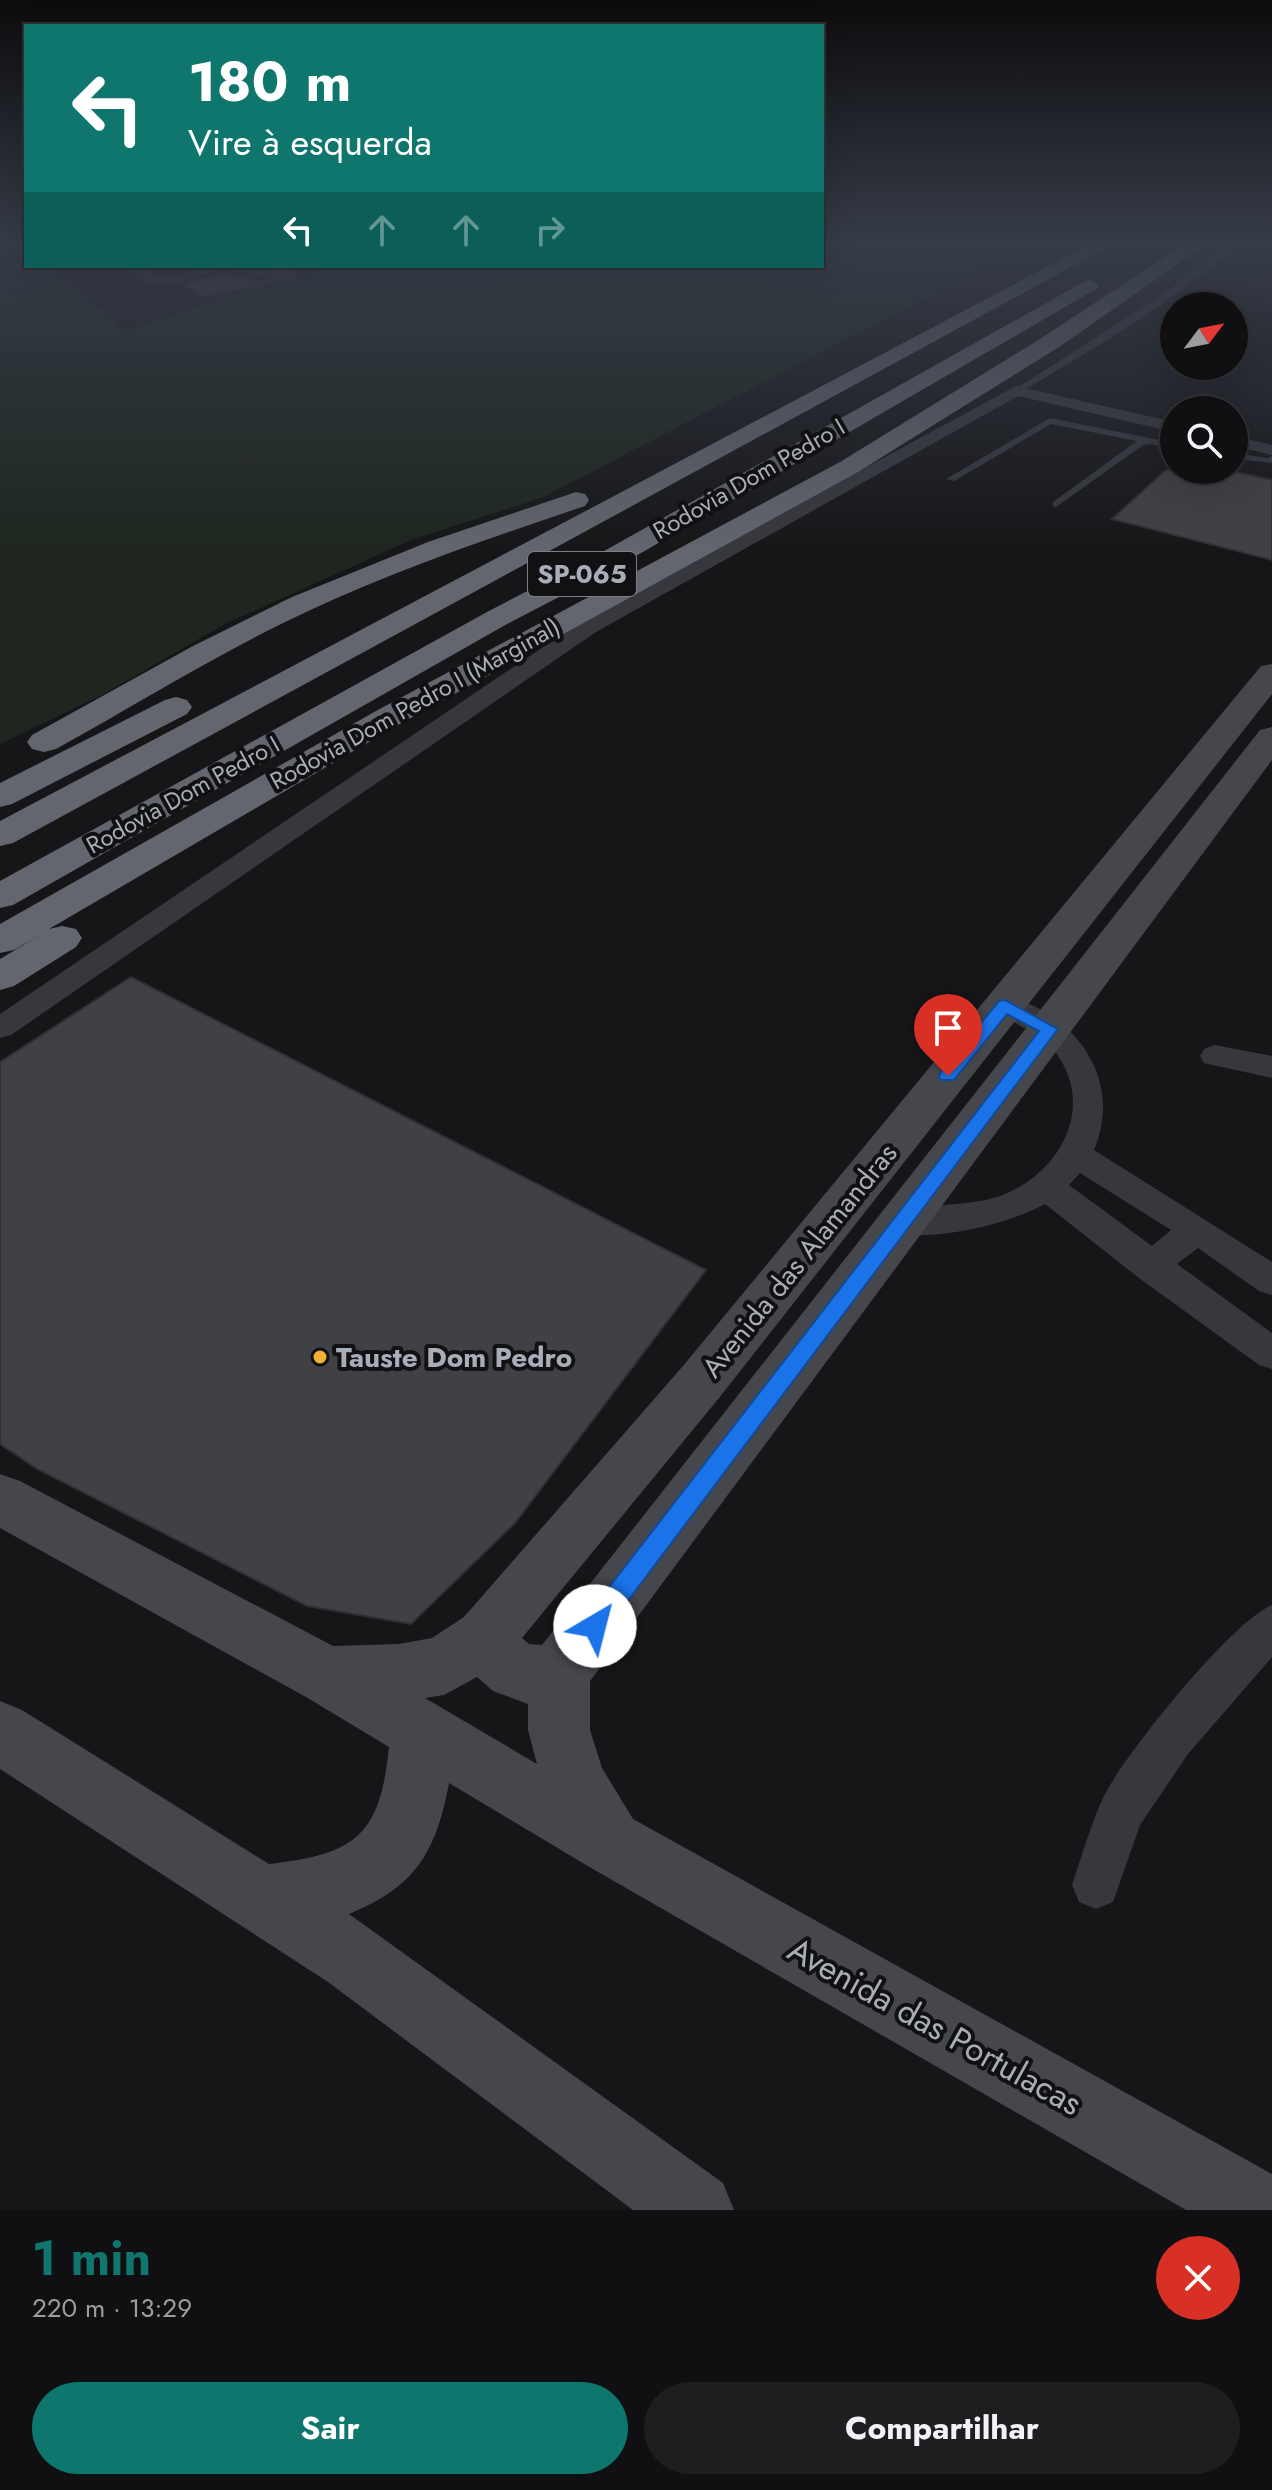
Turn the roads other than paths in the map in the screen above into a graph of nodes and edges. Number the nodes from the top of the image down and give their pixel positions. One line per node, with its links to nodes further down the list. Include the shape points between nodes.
1 (865, 346): 18 (highway)
2 (899, 346): 8 (highway)
3 (914, 346): 8 (highway, Rodovia Dom Pedro I / SP-065)
4 (981, 346): 20 (highway, Rodovia Dom Pedro I / SP-065)
5 (1026, 346): 20 (highway)
6 (1044, 346): 22 (highway, Rodovia Dom Pedro I (Marginal) / SP-065, via 849,467)
7 (1091, 346): 9 (lane)
8 (840, 386): 27 (highway, Rodovia Dom Pedro I / SP-065)
9 (1016, 391): 10 (street); 32 (street, via 588,627)
10 (1160, 424)
11 (1149, 442): 12 (lane); 17 (lane, via 1050,421); 19 (lane, via 1140,443)
12 (1160, 444)
13 (1248, 444): 14 (street)
14 (1272, 450)
15 (1248, 458): 16 (lane)
16 (1272, 459)
17 (951, 479)
18 (576, 500): 21 (highway); 25 (highway, via 439,545 301,603)
19 (1056, 504)
20 (654, 534): 28 (highway, Rodovia Dom Pedro I / SP-065)
21 (322, 633)
22 (506, 652): 29 (highway, Rodovia Dom Pedro I (Marginal) / SP-065); 30 (highway)
23 (196, 697): 26 (highway)
24 (1266, 708): 31 (street, Avenida das Alamandras); 33 (street, Avenida das Alamandras)
25 (14, 758)
26 (0, 797)
27 (0, 835)
28 (0, 897)
29 (0, 941)
30 (0, 977)
31 (1005, 1005): 33 (street); 45 (street, Avenida das Alamandras, via 701,1382)
32 (0, 1028)
33 (1049, 1029): 36 (street, via 1077,1063 1087,1090 1090,1119); 38 (street, Avenida das Alamandras)
34 (1215, 1056): 35 (street)
35 (1272, 1067)
36 (1077, 1155): 37 (street); 39 (street)
37 (1047, 1187): 38 (street, via 998,1210); 40 (street)
38 (902, 1222): 46 (street, Avenida das Alamandras)
39 (1198, 1230): 40 (street); 41 (street)
40 (1152, 1268): 42 (street)
41 (1272, 1281)
42 (1272, 1354)
43 (0, 1499): 47 (street, Avenida das Portulacas)
44 (1272, 1626): 51 (street, via 1172,1738 1121,1812)
45 (485, 1637): 46 (street, via 499,1661 514,1670 544,1676); 47 (street, Avenida das Alamandras, via 444,1665 399,1674)
46 (559, 1672): 50 (street, via 559,1730 575,1783)
47 (328, 1676): 49 (street, Avenida das Portulacas)
48 (0, 1732): 52 (street)
49 (422, 1732): 50 (street, Avenida das Portulacas); 52 (street, via 416,1798 402,1838 372,1869 346,1882 301,1896)
50 (609, 1842): 54 (street, Avenida das Portulacas)
51 (1096, 1885)
52 (262, 1899): 53 (street, via 353,1957)
53 (696, 2210)
54 (1261, 2210)

